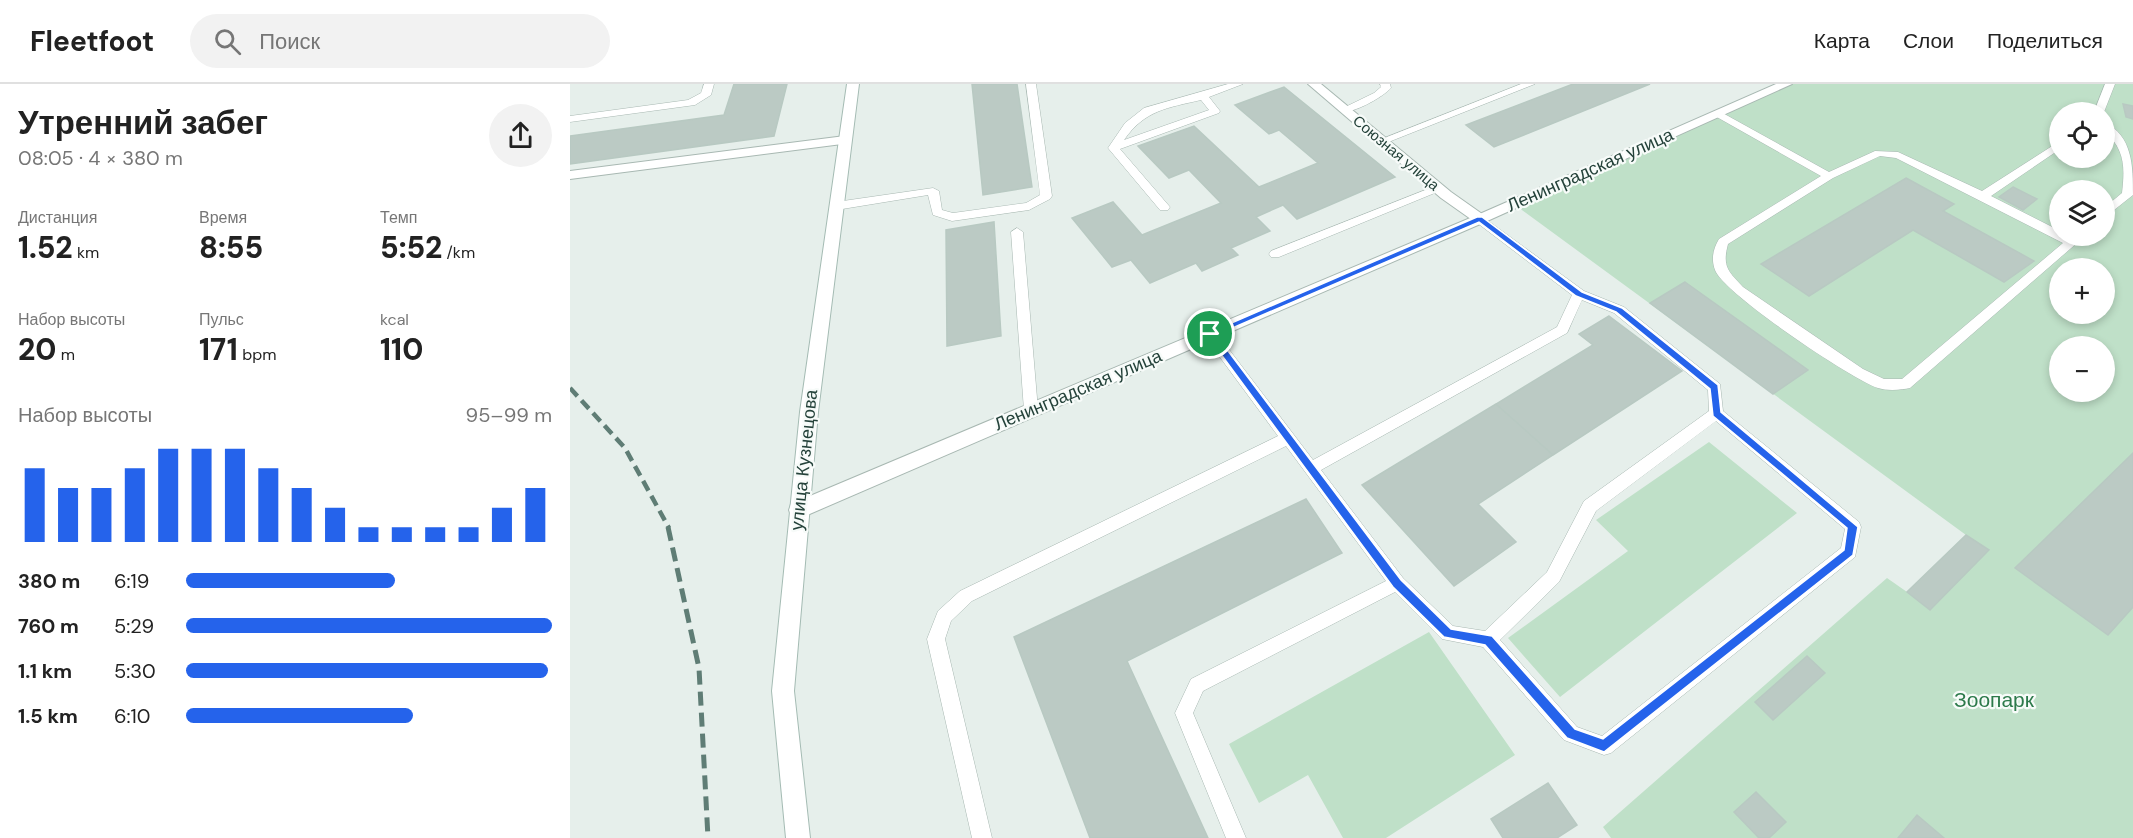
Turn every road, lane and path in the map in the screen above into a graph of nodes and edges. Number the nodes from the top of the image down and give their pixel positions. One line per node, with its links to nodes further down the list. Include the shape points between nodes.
1 (710, 84): 14 (lane, via 706,95 691,103)
2 (853, 84): 16 (street, улица Кузнецова)
3 (1031, 84): 25 (lane, via 1046,196 1029,206 952,217 937,212 933,191)
4 (1238, 84): 10 (lane)
5 (1314, 84): 12 (street, Союзная улица)
6 (1384, 84): 12 (lane, via 1386,88 1378,95)
7 (1530, 84): 17 (lane)
8 (1786, 84): 13 (street, Ленинградская улица)
9 (2110, 84): 11 (lane)
10 (1203, 96): 18 (lane, via 1148,110 1129,125); 18 (lane, via 1215,111)
11 (2103, 102)
12 (1344, 110): 17 (street, Союзная улица)
13 (1719, 114): 21 (lane); 27 (street, Ленинградская улица)
14 (570, 119)
15 (2115, 134): 24 (lane, via 2132,162 2128,194)
16 (845, 140): 20 (street); 25 (street, улица Кузнецова)
17 (1382, 141): 22 (street, Союзная улица)
18 (1113, 148): 26 (lane)
19 (2049, 151): 23 (lane)
20 (570, 175)
21 (1829, 176): 23 (lane, via 1879,153 1898,155); 30 (lane, via 1723,242 1718,258 1721,271 1738,290 1858,373 1882,384 1905,384)
22 (1438, 188): 27 (street, Союзная улица); 31 (lane)
23 (1983, 196): 28 (lane)
24 (2115, 205)
25 (836, 206): 38 (street, улица Кузнецова)
26 (1164, 207)
27 (1480, 219): 32 (lane); 33 (street, Ленинградская улица)
28 (2049, 227)
29 (1017, 232): 34 (lane)
30 (2067, 246)
31 (1275, 254)
32 (1579, 294): 35 (lane, via 1619,310 1715,388); 37 (lane, via 1562,330)
33 (1210, 334): 34 (street, Ленинградская улица); 36 (lane)
34 (1031, 410): 38 (street, Ленинградская улица)
35 (1716, 413): 40 (lane, via 1590,506 1553,577); 40 (lane, via 1853,527 1849,552 1604,746 1571,734)
36 (1288, 438): 37 (lane); 42 (lane, via 966,596 944,615 936,639)
37 (1311, 468): 39 (lane)
38 (798, 510): 41 (street, улица Кузнецова, via 783,690)
39 (1397, 583): 40 (lane, via 1448,633); 43 (lane, via 1197,685 1184,713)
40 (1488, 640)
41 (798, 838)
42 (982, 838)
43 (1236, 838)

